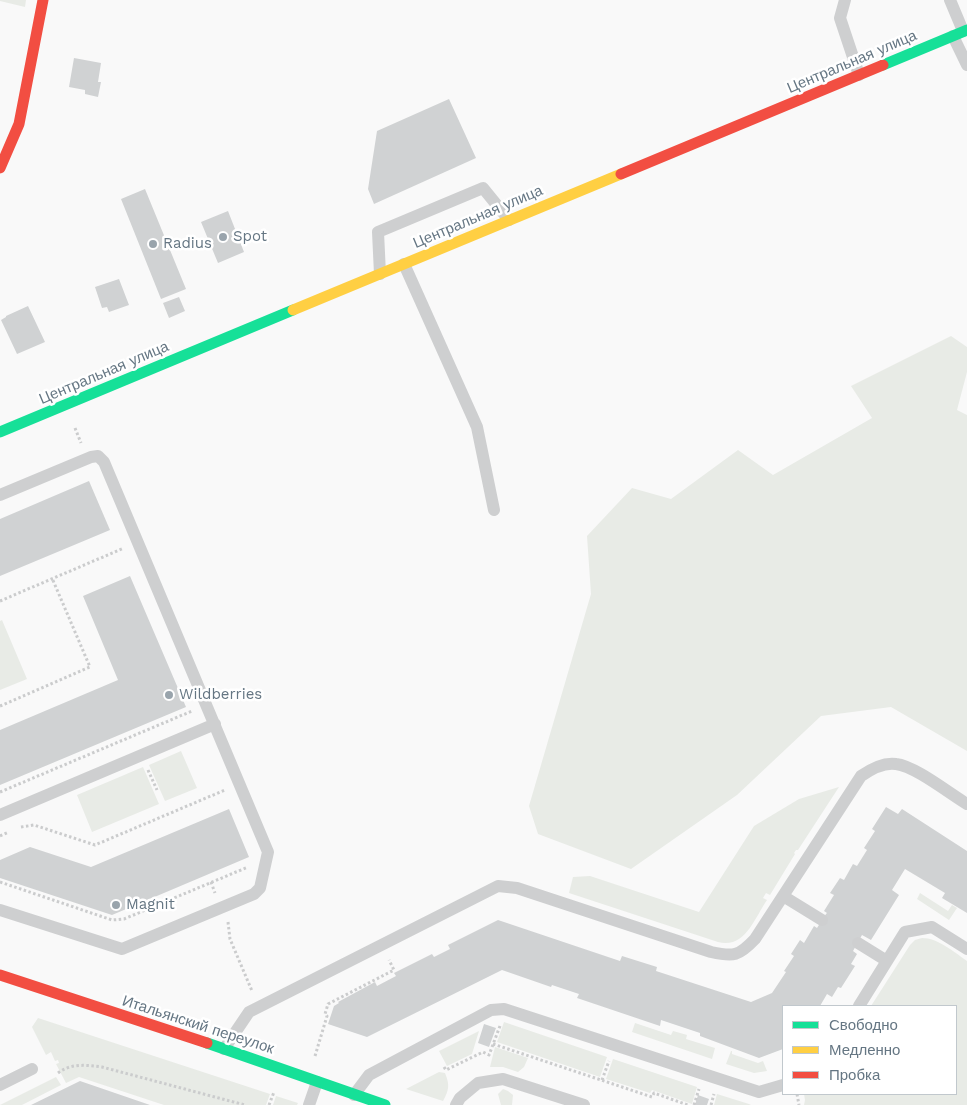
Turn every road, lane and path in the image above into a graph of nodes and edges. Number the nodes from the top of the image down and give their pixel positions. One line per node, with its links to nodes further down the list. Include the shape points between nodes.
1 (43, 0): 7 (street, via 19,124)
2 (845, 0): 6 (lane, via 840,18)
3 (950, 0): 4 (lane)
4 (961, 32): 5 (lane); 6 (street, Центральная улица)
5 (967, 65)
6 (859, 74): 8 (street, Центральная улица)
7 (0, 168)
8 (509, 220): 9 (street, Центральная улица); 10 (lane, via 483,188 378,232)
9 (404, 264): 10 (street, Центральная улица); 15 (lane, via 477,427)
10 (380, 274): 12 (street, Центральная улица)
11 (73, 424): 13 (path)
12 (0, 432)
13 (87, 458): 14 (lane); 16 (lane, via 98,456 104,462)
14 (0, 495)
15 (494, 510)
16 (138, 542): 17 (path); 19 (lane)
17 (52, 578): 18 (path); 20 (path, via 90,667)
18 (0, 601)
19 (206, 704): 21 (lane); 23 (path)
20 (0, 706)
21 (215, 724): 22 (lane); 25 (lane)
22 (240, 784): 26 (path, via 95,846 34,825); 30 (lane, via 268,852 260,888 254,894 122,949)
23 (0, 792)
24 (967, 804): 29 (lane, via 908,767 895,763 876,766 861,776)
25 (0, 815)
26 (0, 836)
27 (256, 864): 28 (path, via 124,919 112,920)
28 (0, 882)
29 (783, 896): 31 (lane); 39 (lane, via 755,940 744,951 728,956 517,888 498,886)
30 (0, 910)
31 (822, 920)
32 (230, 927): 39 (path, via 230,939)
33 (858, 943): 36 (lane)
34 (967, 949): 36 (lane, via 932,927 906,932)
35 (388, 956): 44 (path, via 394,970 328,1004)
36 (887, 962): 38 (lane)
37 (0, 975): 42 (street, Итальянский переулок)
38 (860, 1005)
39 (259, 1007): 42 (lane, via 249,1012)
40 (502, 1020): 41 (path)
41 (493, 1044): 45 (path, via 489,1054 483,1052 446,1070); 48 (path)
42 (224, 1049): 49 (street, Итальянский переулок)
43 (610, 1056): 48 (path)
44 (314, 1060)
45 (444, 1067)
46 (32, 1069): 50 (lane)
47 (58, 1073): 56 (path, via 66,1067 102,1066)
48 (602, 1080): 62 (path)
49 (317, 1082): 55 (street, Итальянский переулок); 58 (lane)
50 (0, 1085)
51 (700, 1085): 63 (path)
52 (782, 1085): 55 (lane, via 759,1092 504,1008 491,1010 369,1075)
53 (715, 1090): 64 (path)
54 (274, 1092): 57 (path)
55 (354, 1095): 59 (street, Итальянский переулок)
56 (245, 1105)
57 (269, 1105)
58 (309, 1105)
59 (385, 1105)
60 (456, 1105): 61 (lane, via 478,1082 503,1079)
61 (584, 1105)
62 (688, 1105)
63 (694, 1105)
64 (711, 1105)

